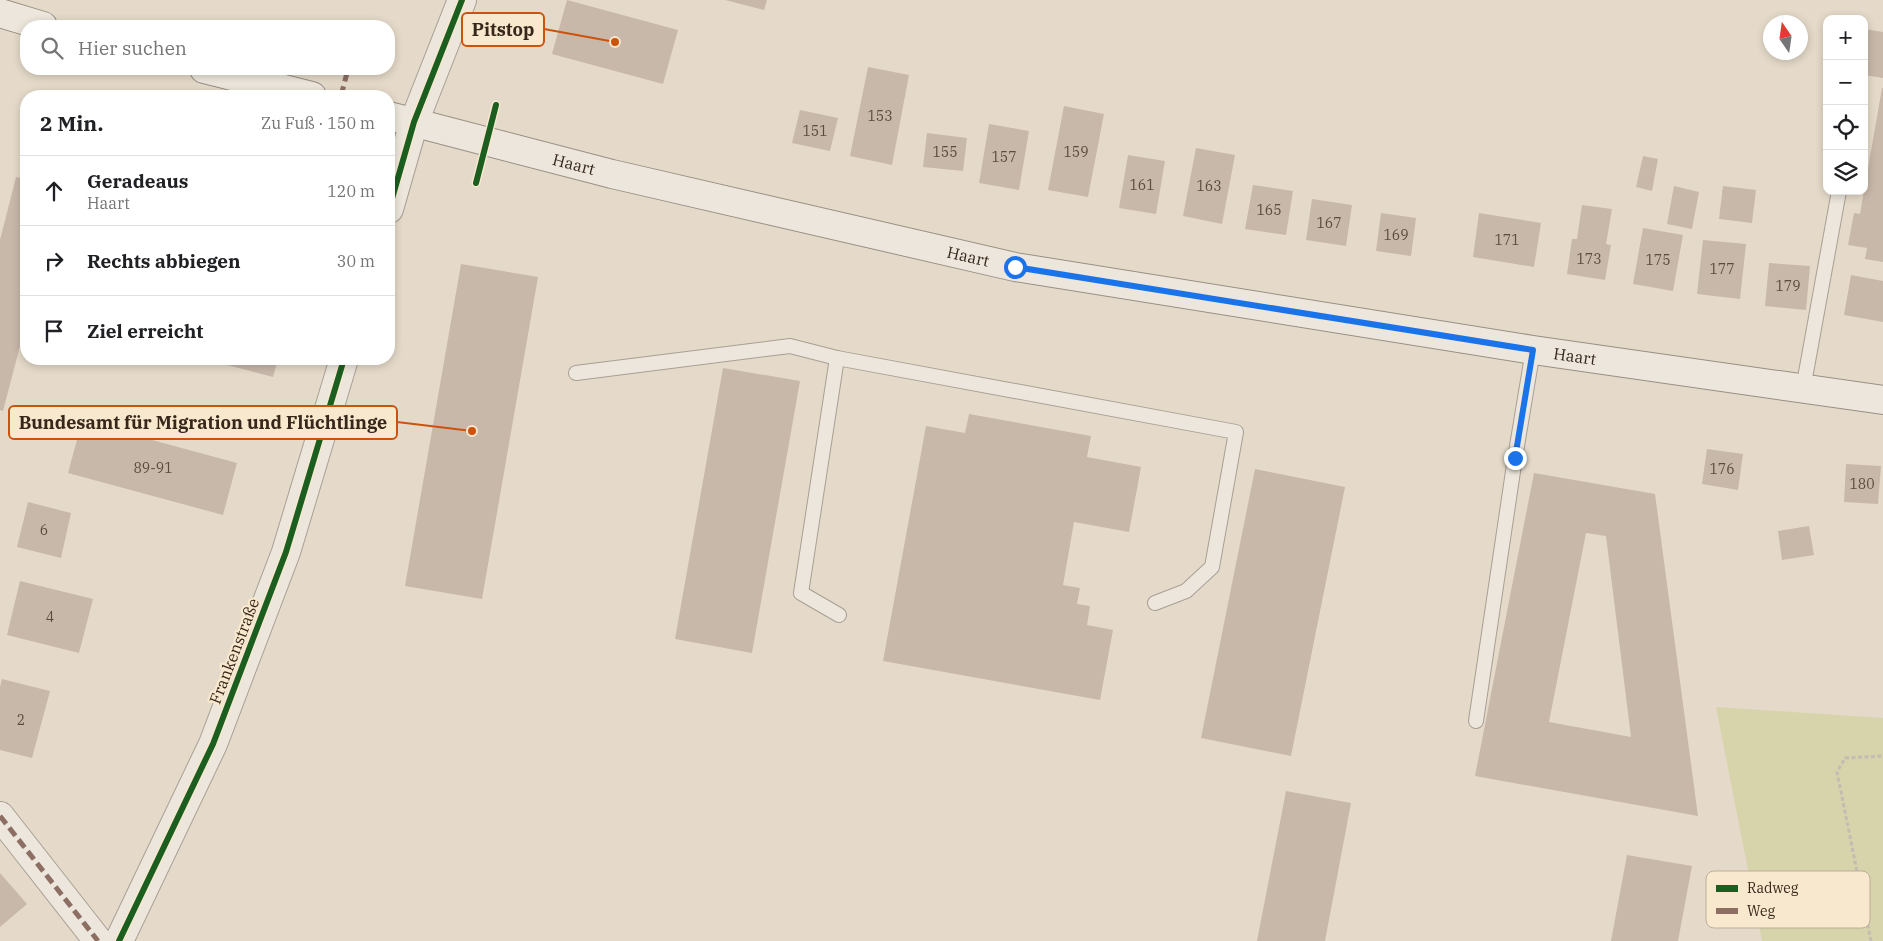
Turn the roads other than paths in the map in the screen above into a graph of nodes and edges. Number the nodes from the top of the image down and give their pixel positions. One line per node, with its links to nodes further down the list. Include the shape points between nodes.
1 (462, 0): 6 (main road)
2 (2, 19): 3 (main road)
3 (20, 22)
4 (228, 75): 5 (main road)
5 (288, 90)
6 (401, 119): 7 (main road); 9 (main road, Haart, via 719,200 1015,267)
7 (395, 164)
8 (1838, 195): 13 (lane)
9 (1533, 350): 13 (main road, Haart); 17 (lane)
10 (837, 358): 12 (lane, via 790,346); 15 (lane, via 1236,432 1212,567 1186,591); 16 (lane, via 801,593)
11 (342, 365): 20 (main road, Frankenstraße, via 286,552 213,744)
12 (576, 373)
13 (1803, 389): 14 (main road, Haart)
14 (1883, 400)
15 (1155, 602)
16 (839, 615)
17 (1476, 721)
18 (0, 816): 19 (main road)
19 (98, 941)
20 (119, 941)

